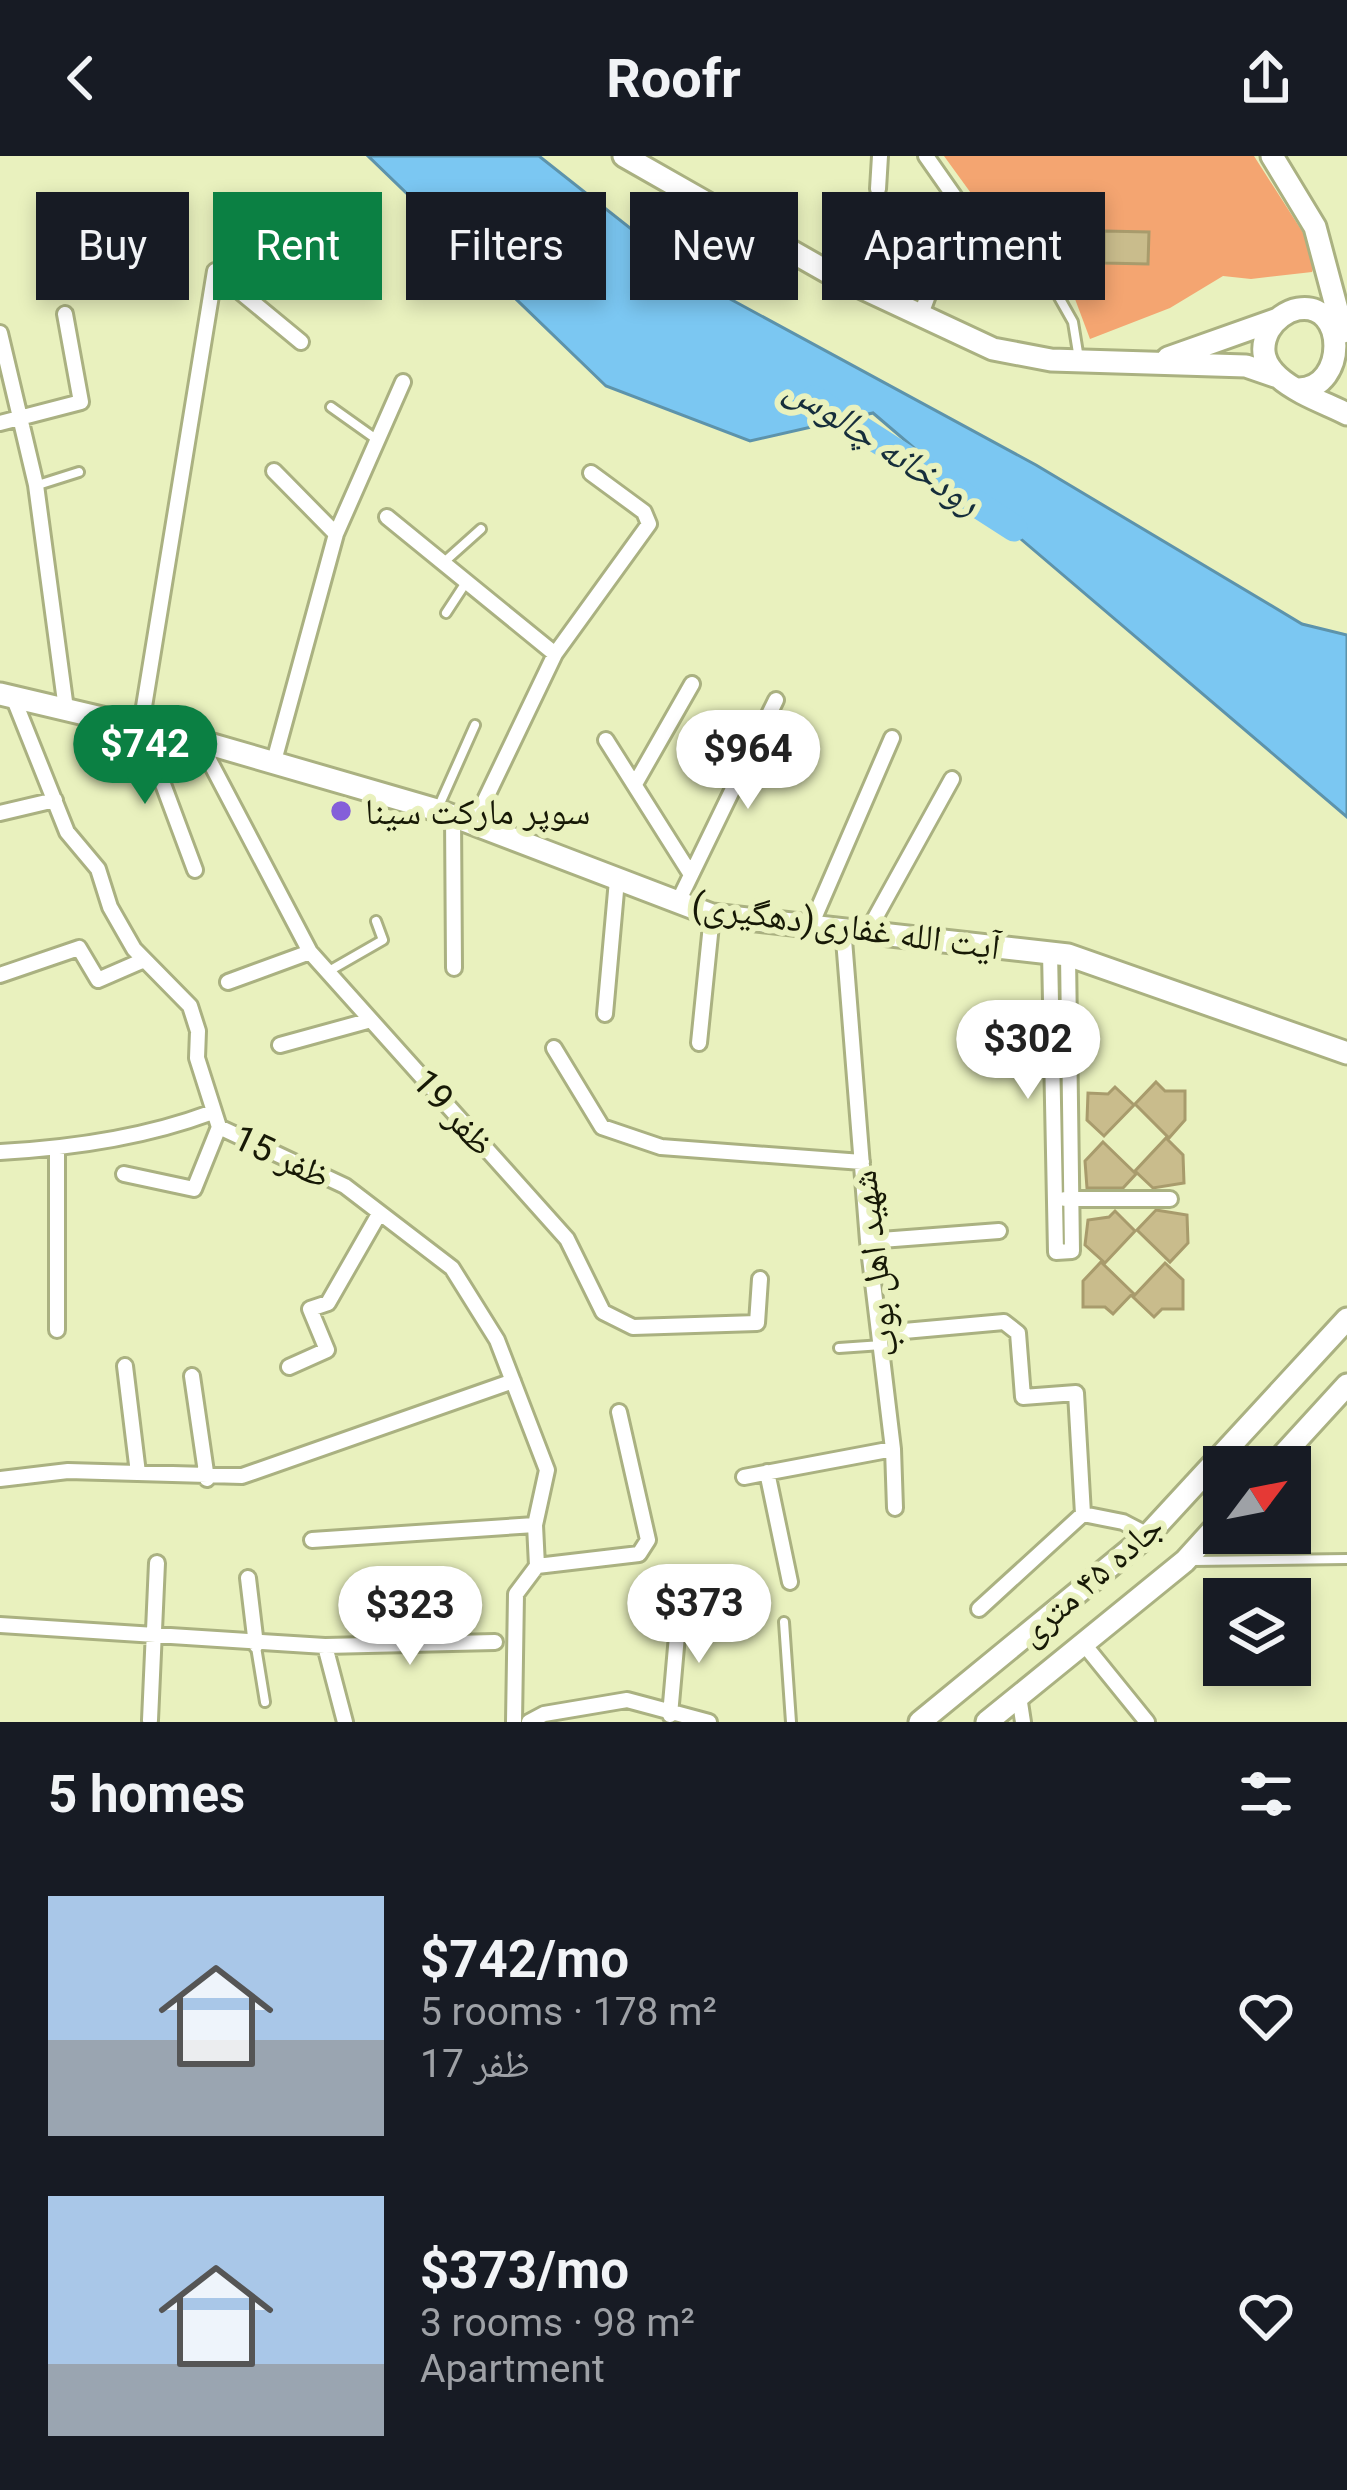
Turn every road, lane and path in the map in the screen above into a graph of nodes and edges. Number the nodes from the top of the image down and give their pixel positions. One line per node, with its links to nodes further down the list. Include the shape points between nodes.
1 (624, 156): 10 (street)
2 (880, 156): 5 (street)
3 (926, 156): 10 (street, via 961,206)
4 (1272, 156): 6 (street)
5 (878, 189)
6 (1339, 274): 8 (street); 14 (street)
7 (1061, 300): 15 (lane)
8 (1300, 309): 11 (street); 14 (street, via 1327,315)
9 (64, 314): 22 (street, via 80,402)
10 (920, 316): 15 (street, via 993,349)
11 (1278, 319): 16 (street); 17 (street, via 1265,353)
12 (0, 333): 22 (street)
13 (301, 342): 40 (street, via 215,271)
14 (1345, 346): 19 (street, via 1336,375)
15 (1079, 360): 16 (street)
16 (1156, 362): 17 (street)
17 (1275, 376): 19 (street)
18 (403, 382): 24 (street)
19 (1299, 389): 21 (street)
20 (332, 407): 24 (lane)
21 (1347, 413)
22 (23, 417): 23 (street); 28 (street)
23 (0, 423)
24 (376, 439): 31 (street)
25 (274, 471): 31 (street)
26 (79, 472): 28 (lane)
27 (591, 472): 35 (street, via 650,524)
28 (36, 485): 39 (street)
29 (387, 517): 32 (street)
30 (482, 529): 32 (lane)
31 (337, 534): 45 (street)
32 (442, 564): 33 (street)
33 (465, 584): 34 (lane); 35 (street)
34 (446, 613)
35 (555, 654): 50 (street)
36 (692, 684): 47 (street)
37 (6, 696): 39 (street, آیت الله غفاری(دهگیری)); 48 (street, ظفر 15)
38 (776, 700): 52 (street)
39 (66, 709): 40 (street, آیت الله غفاری(دهگیری))
40 (141, 725): 44 (street, آیت الله غفاری(دهگیری)); 51 (street)
41 (475, 725): 50 (lane)
42 (892, 738): 57 (street)
43 (606, 740): 47 (street)
44 (199, 741): 45 (street, آیت الله غفاری(دهگیری)); 60 (street, ظفر 19)
45 (274, 761): 50 (street, آیت الله غفاری(دهگیری))
46 (952, 779): 59 (street)
47 (635, 784): 52 (street)
48 (55, 800): 49 (street); 62 (street, ظفر 15)
49 (0, 812)
50 (455, 816): 53 (street, آیت الله غفاری(دهگیری)); 63 (street)
51 (195, 870)
52 (690, 873): 54 (street)
53 (617, 880): 54 (street, آیت الله غفاری(دهگیری)); 67 (street)
54 (677, 904): 55 (street, آیت الله غفاری(دهگیری))
55 (712, 915): 57 (street, آیت الله غفاری(دهگیری)); 69 (street)
56 (376, 921): 64 (lane, via 383,940)
57 (812, 923): 58 (street, آیت الله غفاری(دهگیری))
58 (843, 927): 59 (street, آیت الله غفاری(دهگیری)); 76 (street, شهید اهل بوب)
59 (868, 929): 61 (street, آیت الله غفاری(دهگیری))
60 (310, 952): 64 (street, ظفر 19); 66 (street)
61 (1059, 953): 72 (street, آیت الله غفاری(دهگیری)); 78 (street); 79 (street)
62 (145, 960): 65 (street, via 98,980 79,948); 73 (street, ظفر 15, via 190,1006)
63 (454, 968)
64 (328, 971): 68 (street, ظفر 19)
65 (0, 975)
66 (228, 982)
67 (605, 1014)
68 (370, 1020): 70 (street); 84 (street, ظفر 19, via 567,1239 613,1321 633,1328 757,1323)
69 (699, 1043)
70 (280, 1045)
71 (554, 1048): 76 (street, via 602,1127 661,1147)
72 (1347, 1053)
73 (214, 1120): 74 (street); 77 (street, via 194,1190); 81 (street, ظفر 15, via 279,1159 322,1172)
74 (57, 1149): 75 (street); 86 (street)
75 (0, 1152)
76 (862, 1162): 83 (street, شهید اهل بوب)
77 (124, 1174)
78 (1054, 1199): 79 (street); 79 (street, via 1056,1252 1072,1251)
79 (1071, 1199): 80 (street)
80 (1170, 1199)
81 (379, 1214): 90 (street, via 328,1303 310,1309 327,1350); 92 (street, ظفر 15, via 452,1268)
82 (999, 1231): 83 (street)
83 (868, 1241): 87 (street, شهید اهل بوب)
84 (760, 1279)
85 (1347, 1319): 105 (street, جاده ۴۵ متری)
86 (57, 1330)
87 (883, 1339): 88 (lane); 96 (street, شهید اهل بوب); 103 (street, via 1004,1322 1018,1333 1023,1397 1076,1393)
88 (839, 1348)
89 (125, 1366): 98 (street)
90 (289, 1366)
91 (192, 1376): 100 (street)
92 (513, 1381): 100 (street, via 301,1459); 104 (street, ظفر 15, via 548,1470)
93 (1347, 1385): 95 (street)
94 (619, 1412): 111 (street, via 648,1540 639,1554)
95 (1290, 1446)
96 (893, 1449): 97 (street); 102 (street, شهید اهل بوب)
97 (767, 1472): 99 (street); 113 (street)
98 (138, 1473): 100 (street); 101 (street)
99 (744, 1477)
100 (206, 1478)
101 (0, 1479)
102 (895, 1508)
103 (1083, 1514): 105 (street); 114 (street)
104 (536, 1525): 106 (street); 111 (street, ظفر 15)
105 (1148, 1535): 132 (street, جاده ۴۵ متری)
106 (312, 1540)
107 (1203, 1541): 109 (street, جاده ۴۵ متری)
108 (1347, 1559): 109 (lane)
109 (1184, 1561): 120 (street, جاده ۴۵ متری)
110 (158, 1563): 118 (street)
111 (537, 1566): 128 (street, via 516,1594)
112 (248, 1578): 121 (street)
113 (790, 1582)
114 (979, 1609)
115 (679, 1613): 125 (street)
116 (784, 1622): 131 (lane)
117 (0, 1625): 118 (street)
118 (153, 1637): 121 (street); 126 (street)
119 (495, 1642): 122 (street)
120 (1083, 1643): 123 (street, جاده ۴۵ متری); 135 (street)
121 (256, 1646): 122 (street); 124 (lane)
122 (325, 1646): 127 (street)
123 (1019, 1696): 133 (street, جاده ۴۵ متری); 134 (street)
124 (265, 1702)
125 (670, 1715): 129 (street, via 626,1700); 130 (street)
126 (150, 1720)
127 (345, 1722)
128 (514, 1722)
129 (530, 1722)
130 (709, 1722)
131 (791, 1722)
132 (920, 1722)
133 (987, 1722)
134 (1023, 1722)
135 (1147, 1722)

